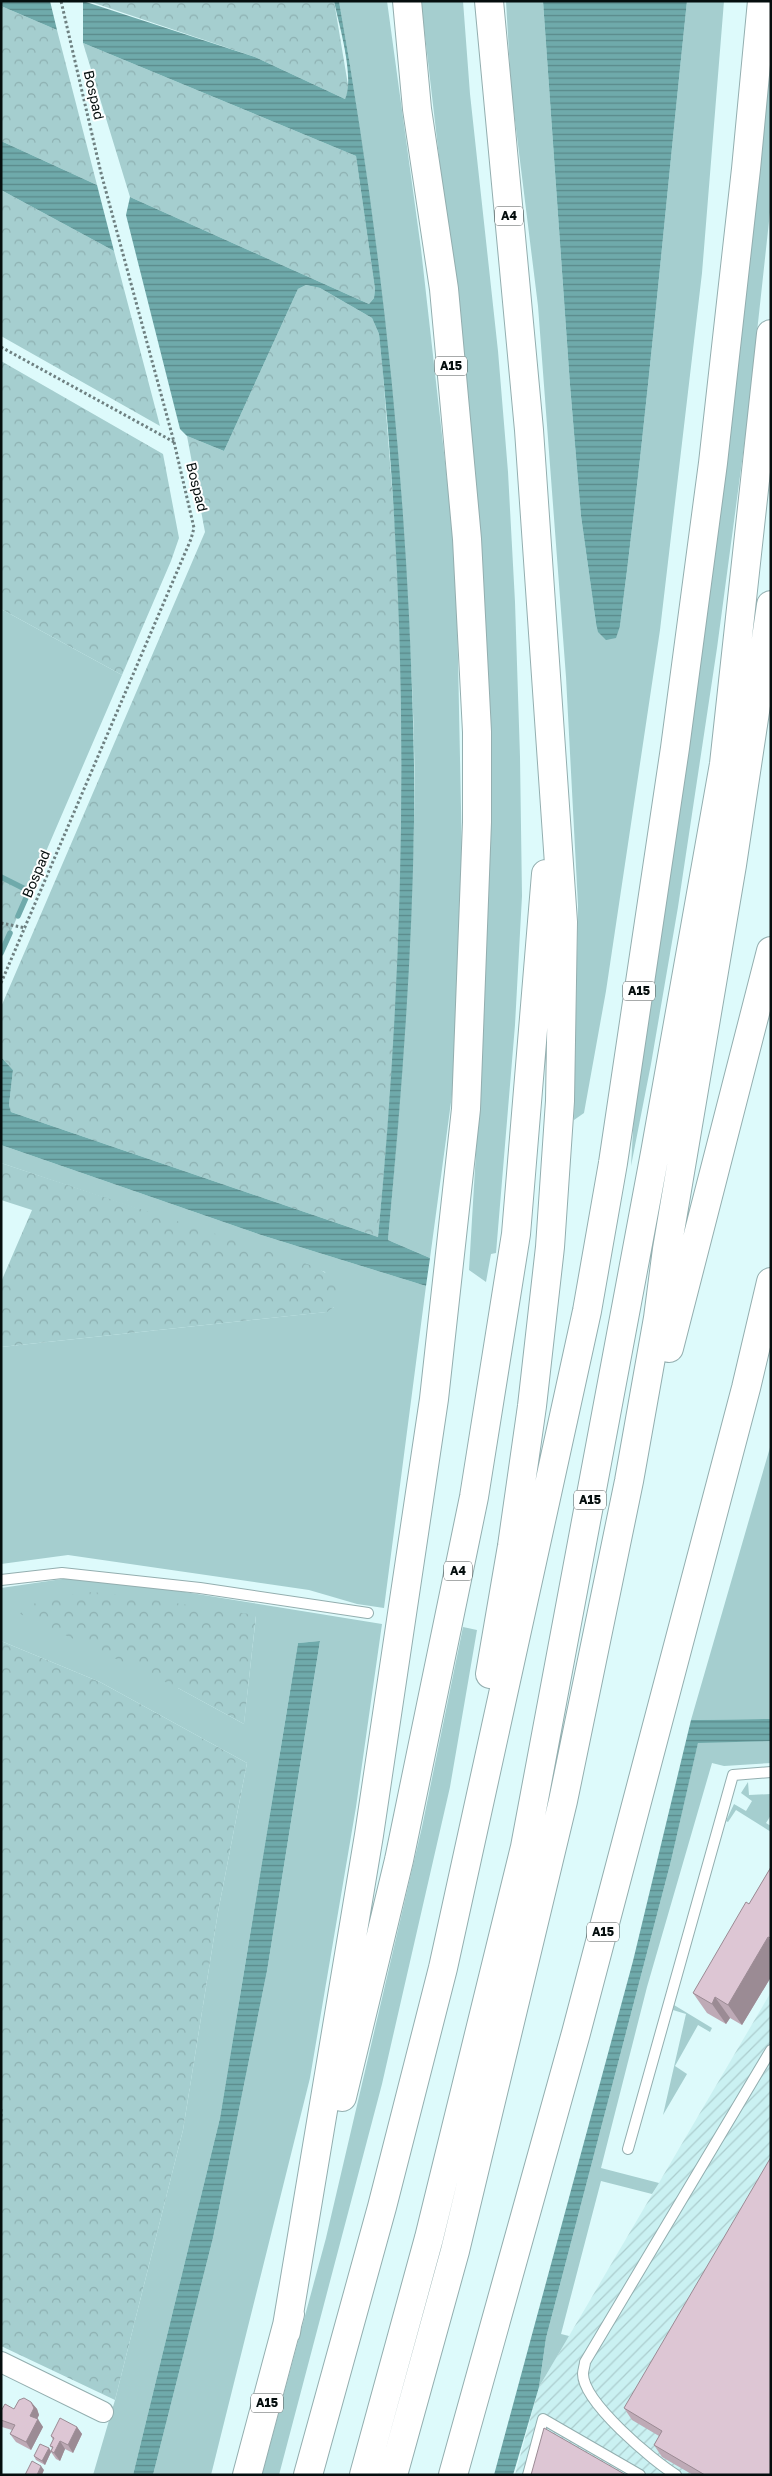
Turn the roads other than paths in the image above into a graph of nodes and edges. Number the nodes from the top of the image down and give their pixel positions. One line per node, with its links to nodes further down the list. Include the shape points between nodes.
1 (407, 1): 18 (highway, A15, via 417,109 444,289 467,539 477,732 477,822 466,1109 434,1399 369,1835)
2 (489, 1): 6 (highway, A4, via 529,430)
3 (762, 1): 15 (highway, A15, via 713,463 674,758 613,1163 577,1362)
4 (771, 334): 23 (highway, A15, via 724,764 529,1828 429,2238)
5 (771, 605): 11 (highway, A15, via 732,865)
6 (553, 798): 15 (highway, A4, via 563,922 560,1101 550,1247 514,1537 476,1752); 18 (highway, A4, via 516,1234 474,1497 399,1860)
7 (771, 951): 11 (highway, A15, via 674,1332)
8 (771, 1282): 10 (highway, A15)
9 (771, 1314): 10 (highway, A15)
10 (751, 1371): 25 (highway, A15, via 576,2033)
11 (629, 1481): 24 (highway, A15, via 563,1801 455,2251)
12 (1, 1580): 13 (lane, via 62,1573 200,1588)
13 (368, 1613)
14 (771, 1772): 17 (lane, via 733,1775)
15 (443, 1968): 22 (highway, A15, via 382,2207)
16 (771, 2050): 28 (lane, via 586,2362 583,2374 601,2409 657,2464)
17 (628, 2149)
18 (286, 2332): 21 (highway, A15)
19 (1, 2362): 20 (street)
20 (103, 2412)
21 (248, 2475)
22 (308, 2475)
23 (364, 2475)
24 (393, 2475)
25 (453, 2475)
26 (528, 2475): 27 (lane, via 543,2419)
27 (640, 2475)
28 (676, 2475)

